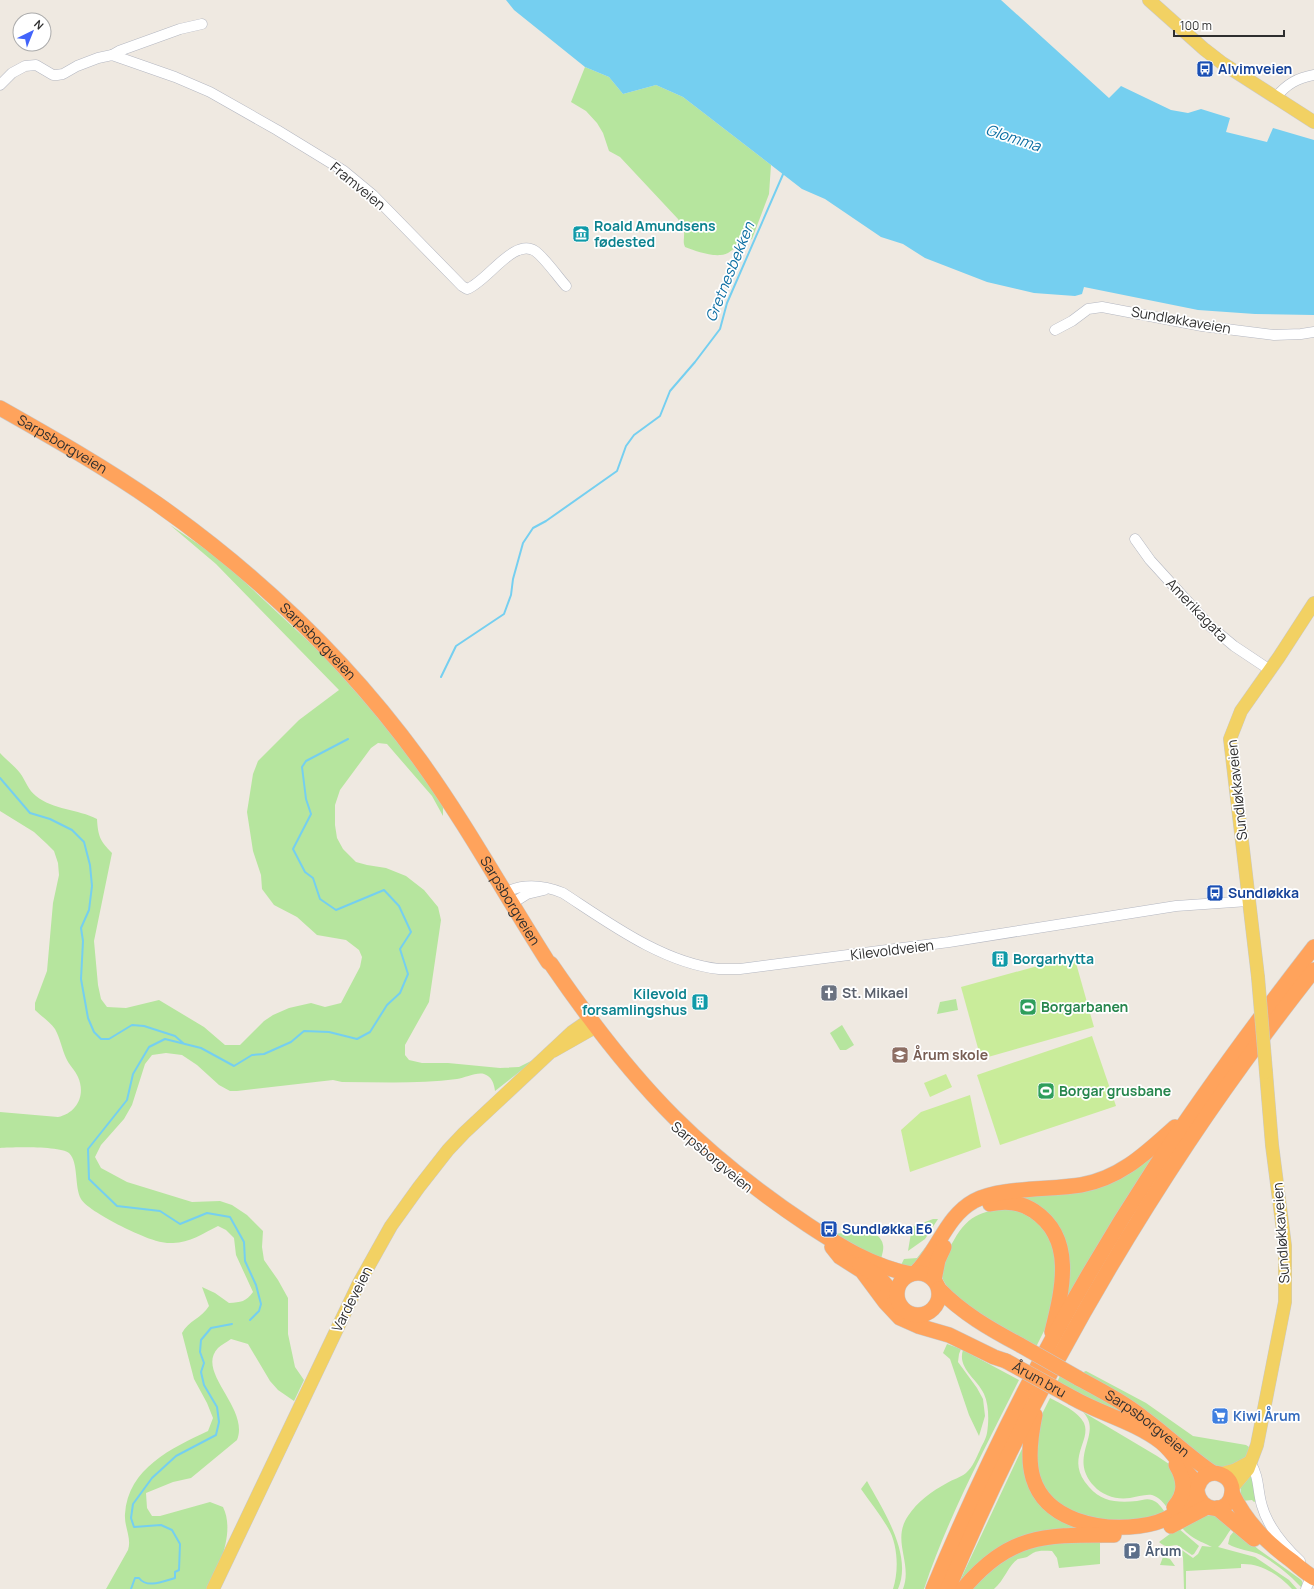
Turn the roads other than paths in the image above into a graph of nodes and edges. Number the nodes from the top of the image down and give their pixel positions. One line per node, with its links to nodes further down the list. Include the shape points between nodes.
1 (1150, 0): 6 (main road, via 1216,58)
2 (202, 24): 3 (street, via 180,29)
3 (112, 54): 5 (street, via 57,75 52,75 36,65 25,66 12,73); 8 (street, Framveien, via 210,92 344,171 373,195 467,289 477,284 514,251 528,248 536,251)
4 (1314, 75): 6 (street, via 1302,77 1285,86)
5 (0, 85)
6 (1276, 97): 7 (main road)
7 (1314, 122)
8 (566, 286)
9 (1055, 330): 10 (street, Sundløkkaveien, via 1088,309 1102,307 1202,326 1274,335)
10 (1314, 332)
11 (0, 408): 15 (highway, Sarpsborgveien, via 77,452 156,503 222,553 295,617 362,688 419,759)
12 (1135, 539): 14 (street, Amerikagata, via 1150,560 1210,626)
13 (1314, 603): 14 (main road, Sundløkkaveien)
14 (1270, 670): 16 (main road, Sundløkkaveien, via 1241,711 1230,739)
15 (507, 898): 16 (street, Kilevoldveien, via 553,889 672,957 698,965 726,969 934,944 1176,906); 19 (highway, Sarpsborgveien)
16 (1248, 901): 32 (main road, Sundløkkaveien, bridge, via 1258,976 1286,1278 1279,1339 1257,1445)
17 (1314, 947): 20 (highway)
18 (1314, 970): 29 (highway, via 1228,1084 1167,1175 1099,1286)
19 (590, 1025): 21 (highway, Sarpsborgveien, via 640,1091 693,1144 748,1189); 22 (highway, Sarpsborgveien, via 656,1099 738,1174 832,1240 874,1264); 39 (main road, Vardeveien, via 572,1032 464,1133 448,1150 391,1226 358,1285)
20 (1191, 1113): 22 (highway, via 1138,1160 1109,1177 1081,1185 996,1193 974,1201 952,1220 925,1262); 26 (highway, via 1115,1232)
21 (832, 1247): 24 (highway, Sarpsborgveien, via 878,1276); 27 (highway, via 840,1257 862,1272 900,1318 949,1335)
22 (913, 1274): 23 (highway, via 925,1274); 24 (highway, via 906,1277 898,1286)
23 (936, 1284): 25 (highway, via 938,1301 926,1314); 26 (highway, via 935,1269 941,1252 956,1228 974,1211 989,1204 1007,1202 1030,1208 1048,1223 1055,1234 1063,1259 1062,1285); 28 (highway, Årum bru, bridge, via 958,1307 976,1320)
24 (897, 1298): 25 (highway, via 899,1304 908,1312)
25 (920, 1315): 27 (highway, via 949,1326)
26 (1048, 1349): 40 (highway, via 997,1446)
27 (1006, 1361): 30 (highway, Årum bru, bridge)
28 (1078, 1378): 33 (highway, Sarpsborgveien, via 1133,1410 1197,1462)
29 (1039, 1397): 37 (highway, via 1031,1440 1031,1466 1035,1485 1051,1506 1064,1515 1096,1525 1129,1528); 41 (highway, via 990,1494)
30 (1073, 1398): 31 (highway, Sarpsborgveien)
31 (1161, 1442): 34 (highway, Sarpsborgveien, via 1178,1458); 37 (highway, via 1179,1470 1184,1489 1175,1507)
32 (1250, 1462): 33 (main road, via 1235,1470); 35 (main road, Sundløkkaveien, via 1248,1469); 38 (street, via 1256,1470 1266,1516 1278,1536 1311,1570)
33 (1216, 1474): 34 (highway, via 1204,1476); 35 (highway, via 1228,1479)
34 (1198, 1487): 36 (highway, via 1199,1500); 37 (highway, via 1178,1512 1163,1522)
35 (1232, 1490): 36 (highway, via 1227,1503); 38 (highway, via 1252,1526 1278,1552)
36 (1212, 1508): 38 (highway, via 1275,1556); 42 (highway, via 1162,1530 1144,1534 1051,1537 1028,1541 1000,1554 983,1567)
37 (1153, 1524)
38 (1310, 1578)
39 (213, 1589)
40 (933, 1589)
41 (948, 1589)
42 (963, 1589)

